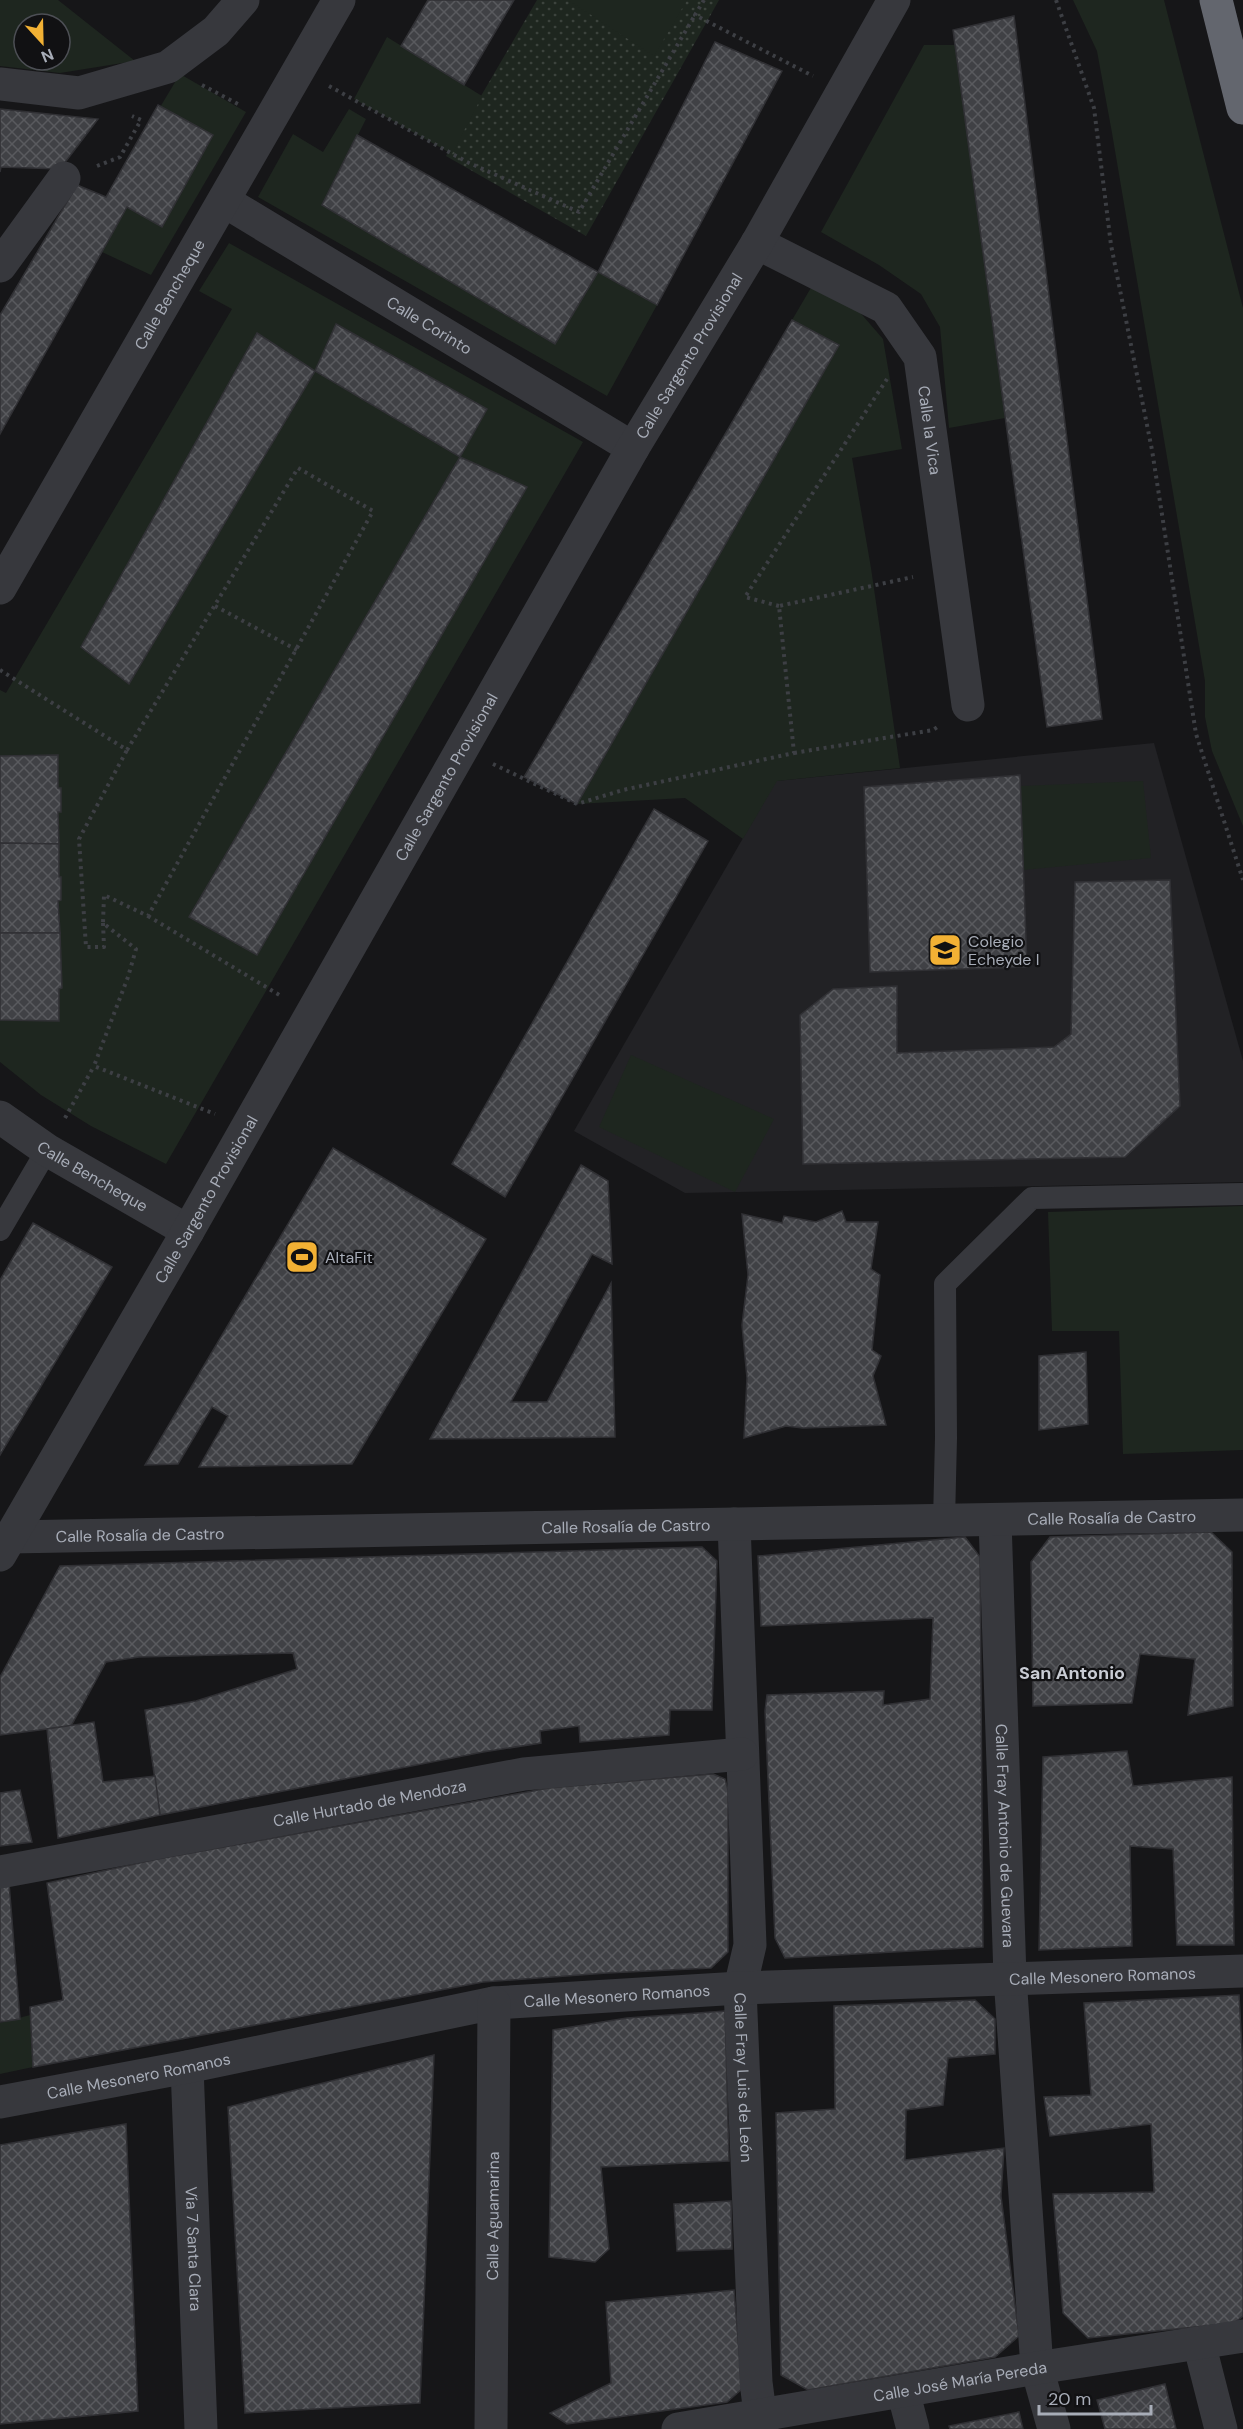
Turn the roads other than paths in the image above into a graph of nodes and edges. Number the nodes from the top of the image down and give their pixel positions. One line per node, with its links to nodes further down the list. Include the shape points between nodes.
1 (243, 0): 5 (street, via 216,31 168,67 79,93)
2 (339, 0): 8 (street, Calle Bencheque)
3 (894, 0): 9 (street, Calle Sargento Provisional)
4 (1216, 0): 6 (highway)
5 (0, 84)
6 (1243, 108)
7 (64, 178): 10 (street)
8 (225, 201): 11 (street, Calle Corinto); 12 (street, Calle Bencheque)
9 (758, 243): 11 (street, Calle Sargento Provisional); 13 (street, Calle la Vica, via 886,308 920,357)
10 (0, 266)
11 (633, 448): 18 (street, Calle Sargento Provisional)
12 (0, 588)
13 (968, 705)
14 (0, 1117): 15 (street, Calle Bencheque)
15 (47, 1150): 17 (lane); 18 (street, Calle Bencheque)
16 (1243, 1194): 21 (lane, via 1032,1198 945,1284)
17 (0, 1230)
18 (188, 1231): 23 (street, Calle Sargento Provisional)
19 (1243, 1515): 20 (street, Calle Rosalía de Castro)
20 (995, 1520): 21 (street, Calle Rosalía de Castro); 27 (street, Calle Fray Antonio de Guevara)
21 (944, 1521): 22 (street, Calle Rosalía de Castro)
22 (734, 1524): 23 (street, Calle Rosalía de Castro); 24 (street, Calle Fray Luis de León)
23 (5, 1546)
24 (742, 1754): 25 (street, Calle Hurtado de Mendoza, via 524,1774); 28 (street, Calle Fray Luis de León, via 750,1945)
25 (0, 1872)
26 (1243, 1971): 27 (street, Calle Mesonero Romanos)
27 (1010, 1977): 28 (street, Calle Mesonero Romanos); 34 (street, Calle Fray Antonio de Guevara)
28 (740, 1988): 29 (street, Calle Mesonero Romanos); 36 (street, Calle Fray Luis de León)
29 (494, 2003): 30 (street, Calle Mesonero Romanos); 38 (street, Calle Aguamarina)
30 (186, 2067): 31 (street, Calle Mesonero Romanos); 37 (street, Vía 7 Santa Clara)
31 (0, 2102)
32 (1243, 2336): 33 (street, Calle José María Pereda)
33 (1199, 2343): 34 (street, Calle José María Pereda); 42 (street)
34 (1037, 2368): 35 (street, Calle José María Pereda); 41 (street, Calle Fray Antonio de Guevara)
35 (903, 2391): 36 (street, Calle José María Pereda); 40 (street)
36 (760, 2422): 39 (street, Calle José María Pereda)
37 (201, 2429)
38 (491, 2429)
39 (678, 2429)
40 (913, 2429)
41 (1054, 2429)
42 (1221, 2429)

